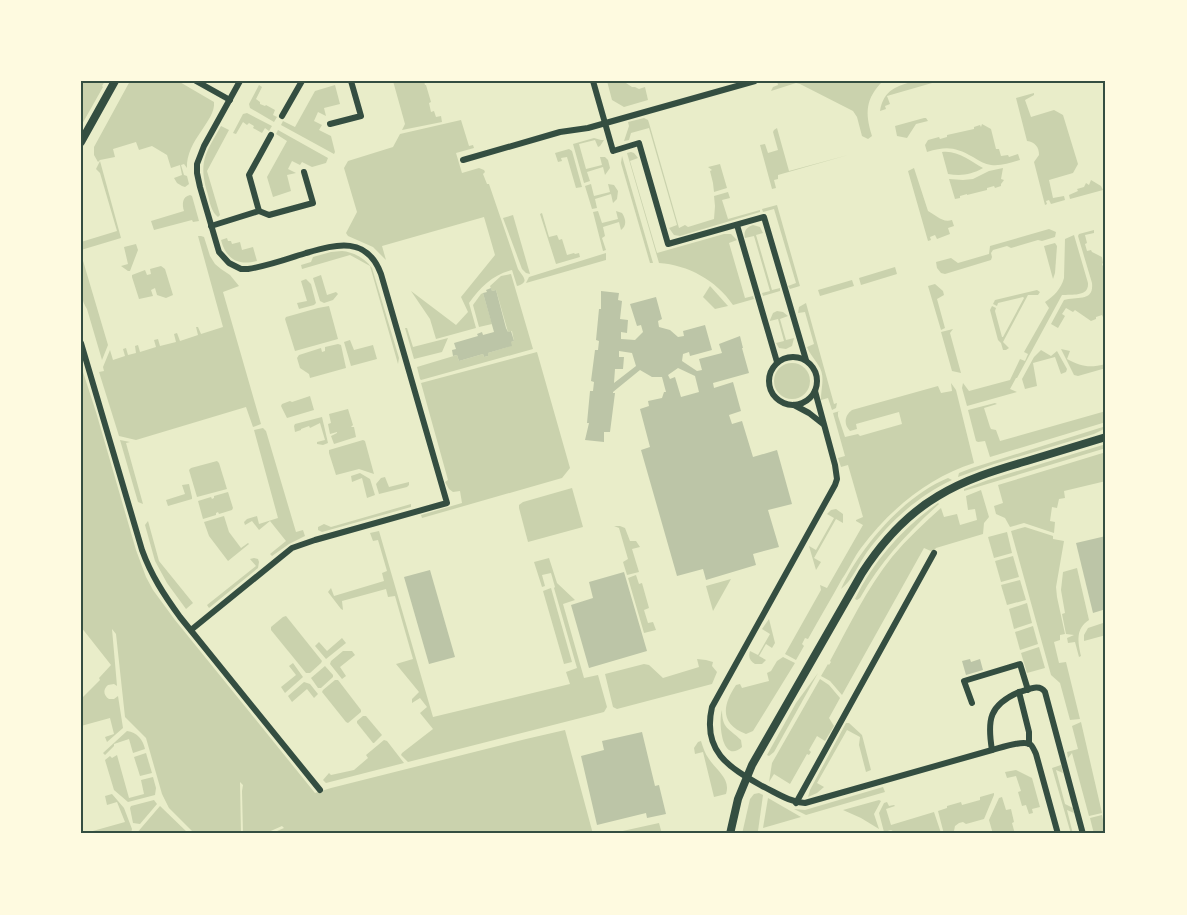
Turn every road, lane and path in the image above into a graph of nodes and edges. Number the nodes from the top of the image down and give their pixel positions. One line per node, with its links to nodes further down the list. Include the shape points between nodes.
1 (115, 81): 13 (street)
2 (196, 81): 8 (street)
3 (240, 81): 8 (street)
4 (302, 81): 9 (street)
5 (351, 81): 10 (street, via 361,116)
6 (593, 81): 11 (street)
7 (754, 81): 11 (street)
8 (230, 100): 18 (street, via 197,164)
9 (282, 116)
10 (330, 124)
11 (605, 124): 14 (street, via 560,132); 17 (street, via 613,151 639,143 668,244)
12 (271, 135): 16 (street, via 249,175)
13 (81, 142)
14 (463, 160)
15 (304, 172): 16 (street, via 313,203 269,215)
16 (259, 211): 18 (street)
17 (737, 225): 20 (street, via 764,217); 21 (street)
18 (211, 227): 27 (street, via 219,252 235,267 255,268 338,245 369,254 381,274 447,503 299,545)
19 (81, 343): 27 (street, via 147,564 162,593)
20 (806, 360): 21 (street, via 788,357); 22 (street, via 815,370)
21 (777, 362): 23 (street, via 768,380 771,393 781,402)
22 (815, 391): 23 (street, via 806,401); 24 (street)
23 (794, 405): 24 (street)
24 (823, 424): 33 (street, via 835,465 835,485 710,715 716,751)
25 (1106, 437): 33 (street, via 966,481 937,496 900,525 857,581)
26 (934, 553): 35 (street)
27 (191, 630): 34 (street)
28 (1028, 690): 29 (street); 30 (street, via 1020,664 964,681); 38 (street, via 1044,689)
29 (1019, 692): 31 (street); 32 (street, via 1002,700 995,709 990,731)
30 (972, 703)
31 (1029, 744): 32 (street); 37 (street, via 1036,754)
32 (992, 750): 35 (street)
33 (746, 777): 35 (street); 36 (street)
34 (320, 790)
35 (796, 803)
36 (730, 834)
37 (1058, 834)
38 (1083, 834)

